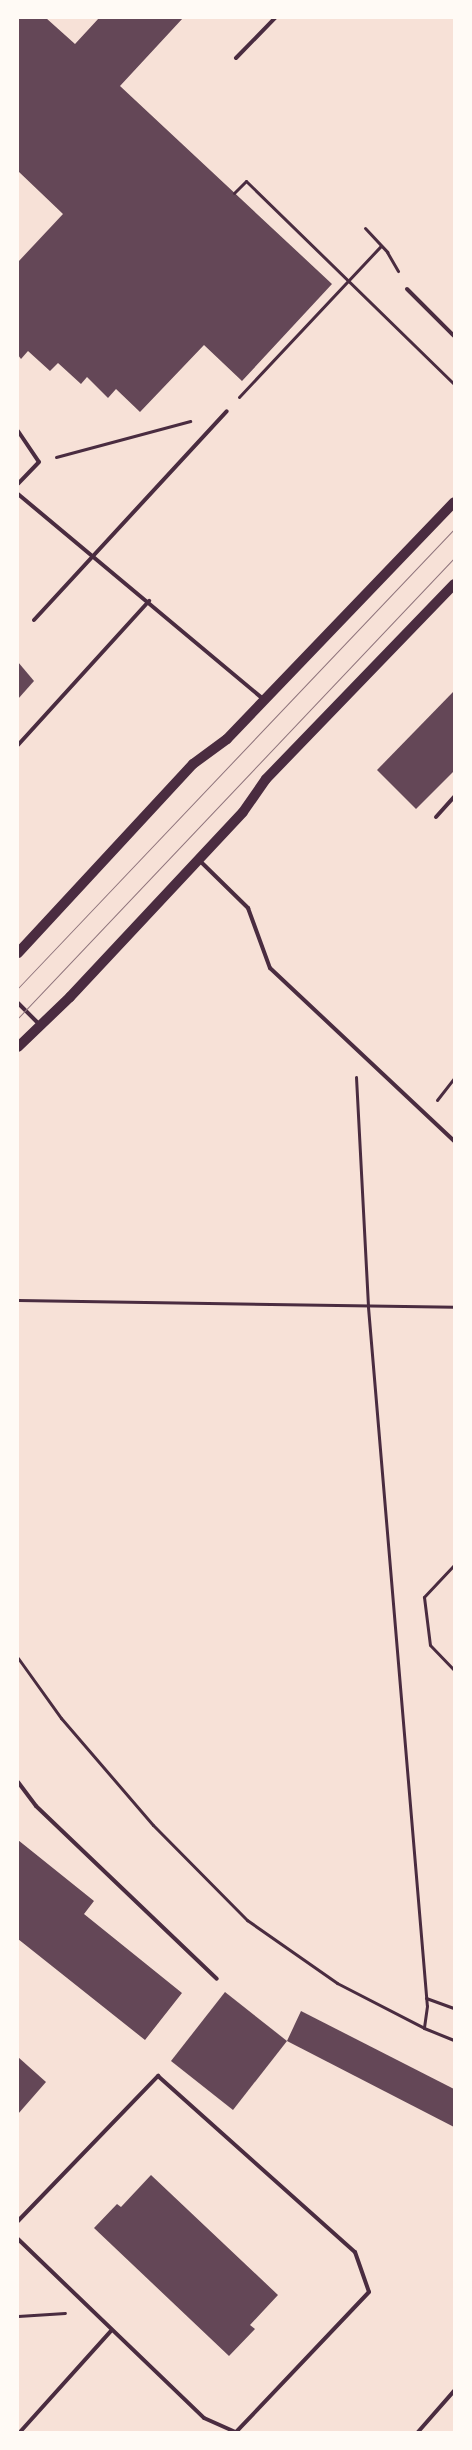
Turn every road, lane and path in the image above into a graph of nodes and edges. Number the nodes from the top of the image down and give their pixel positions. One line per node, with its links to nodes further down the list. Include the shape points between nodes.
1 (275, 18): 2 (lane)
2 (236, 58)
3 (234, 193): 6 (path, via 246,182)
4 (364, 228): 5 (path)
5 (381, 246): 6 (path); 7 (path)
6 (348, 279): 9 (path); 10 (path)
7 (407, 289): 8 (lane)
8 (454, 336)
9 (454, 384)
10 (246, 390)
11 (227, 411): 13 (path); 17 (lane)
12 (18, 431): 13 (lane)
13 (39, 462): 14 (lane)
14 (18, 484)
15 (18, 494): 17 (lane)
16 (454, 502): 21 (main road)
17 (94, 557): 19 (lane); 20 (lane)
18 (454, 584): 25 (main road, via 266,779 243,812)
19 (150, 601): 21 (lane); 22 (lane)
20 (34, 620)
21 (265, 700): 26 (main road, via 227,739 193,764)
22 (18, 745)
23 (454, 797): 24 (lane)
24 (436, 817)
25 (198, 860): 28 (main road, via 70,998); 30 (lane, via 248,908 270,968)
26 (18, 953)
27 (18, 1004): 28 (lane)
28 (39, 1024): 29 (main road)
29 (18, 1047)
30 (354, 1048): 32 (lane); 35 (path)
31 (454, 1078): 32 (path)
32 (425, 1113): 33 (lane)
33 (454, 1141)
34 (18, 1300): 35 (path)
35 (368, 1307): 36 (path); 42 (path)
36 (454, 1307)
37 (454, 1565): 39 (path, via 424,1596 430,1645)
38 (18, 1658): 44 (path, via 61,1718 153,1825 247,1920 337,1983)
39 (454, 1670)
40 (18, 1782): 41 (lane, via 36,1806)
41 (217, 1979)
42 (426, 1998): 43 (path); 44 (path)
43 (454, 2008)
44 (424, 2028): 45 (path)
45 (454, 2040)
46 (18, 2221): 53 (lane, via 158,2076 355,2252 369,2292)
47 (18, 2239): 48 (lane)
48 (91, 2312): 49 (path); 50 (lane)
49 (18, 2316)
50 (111, 2331): 52 (lane); 53 (lane, via 204,2418)
51 (454, 2391): 54 (lane)
52 (20, 2432)
53 (236, 2432)
54 (418, 2432)

